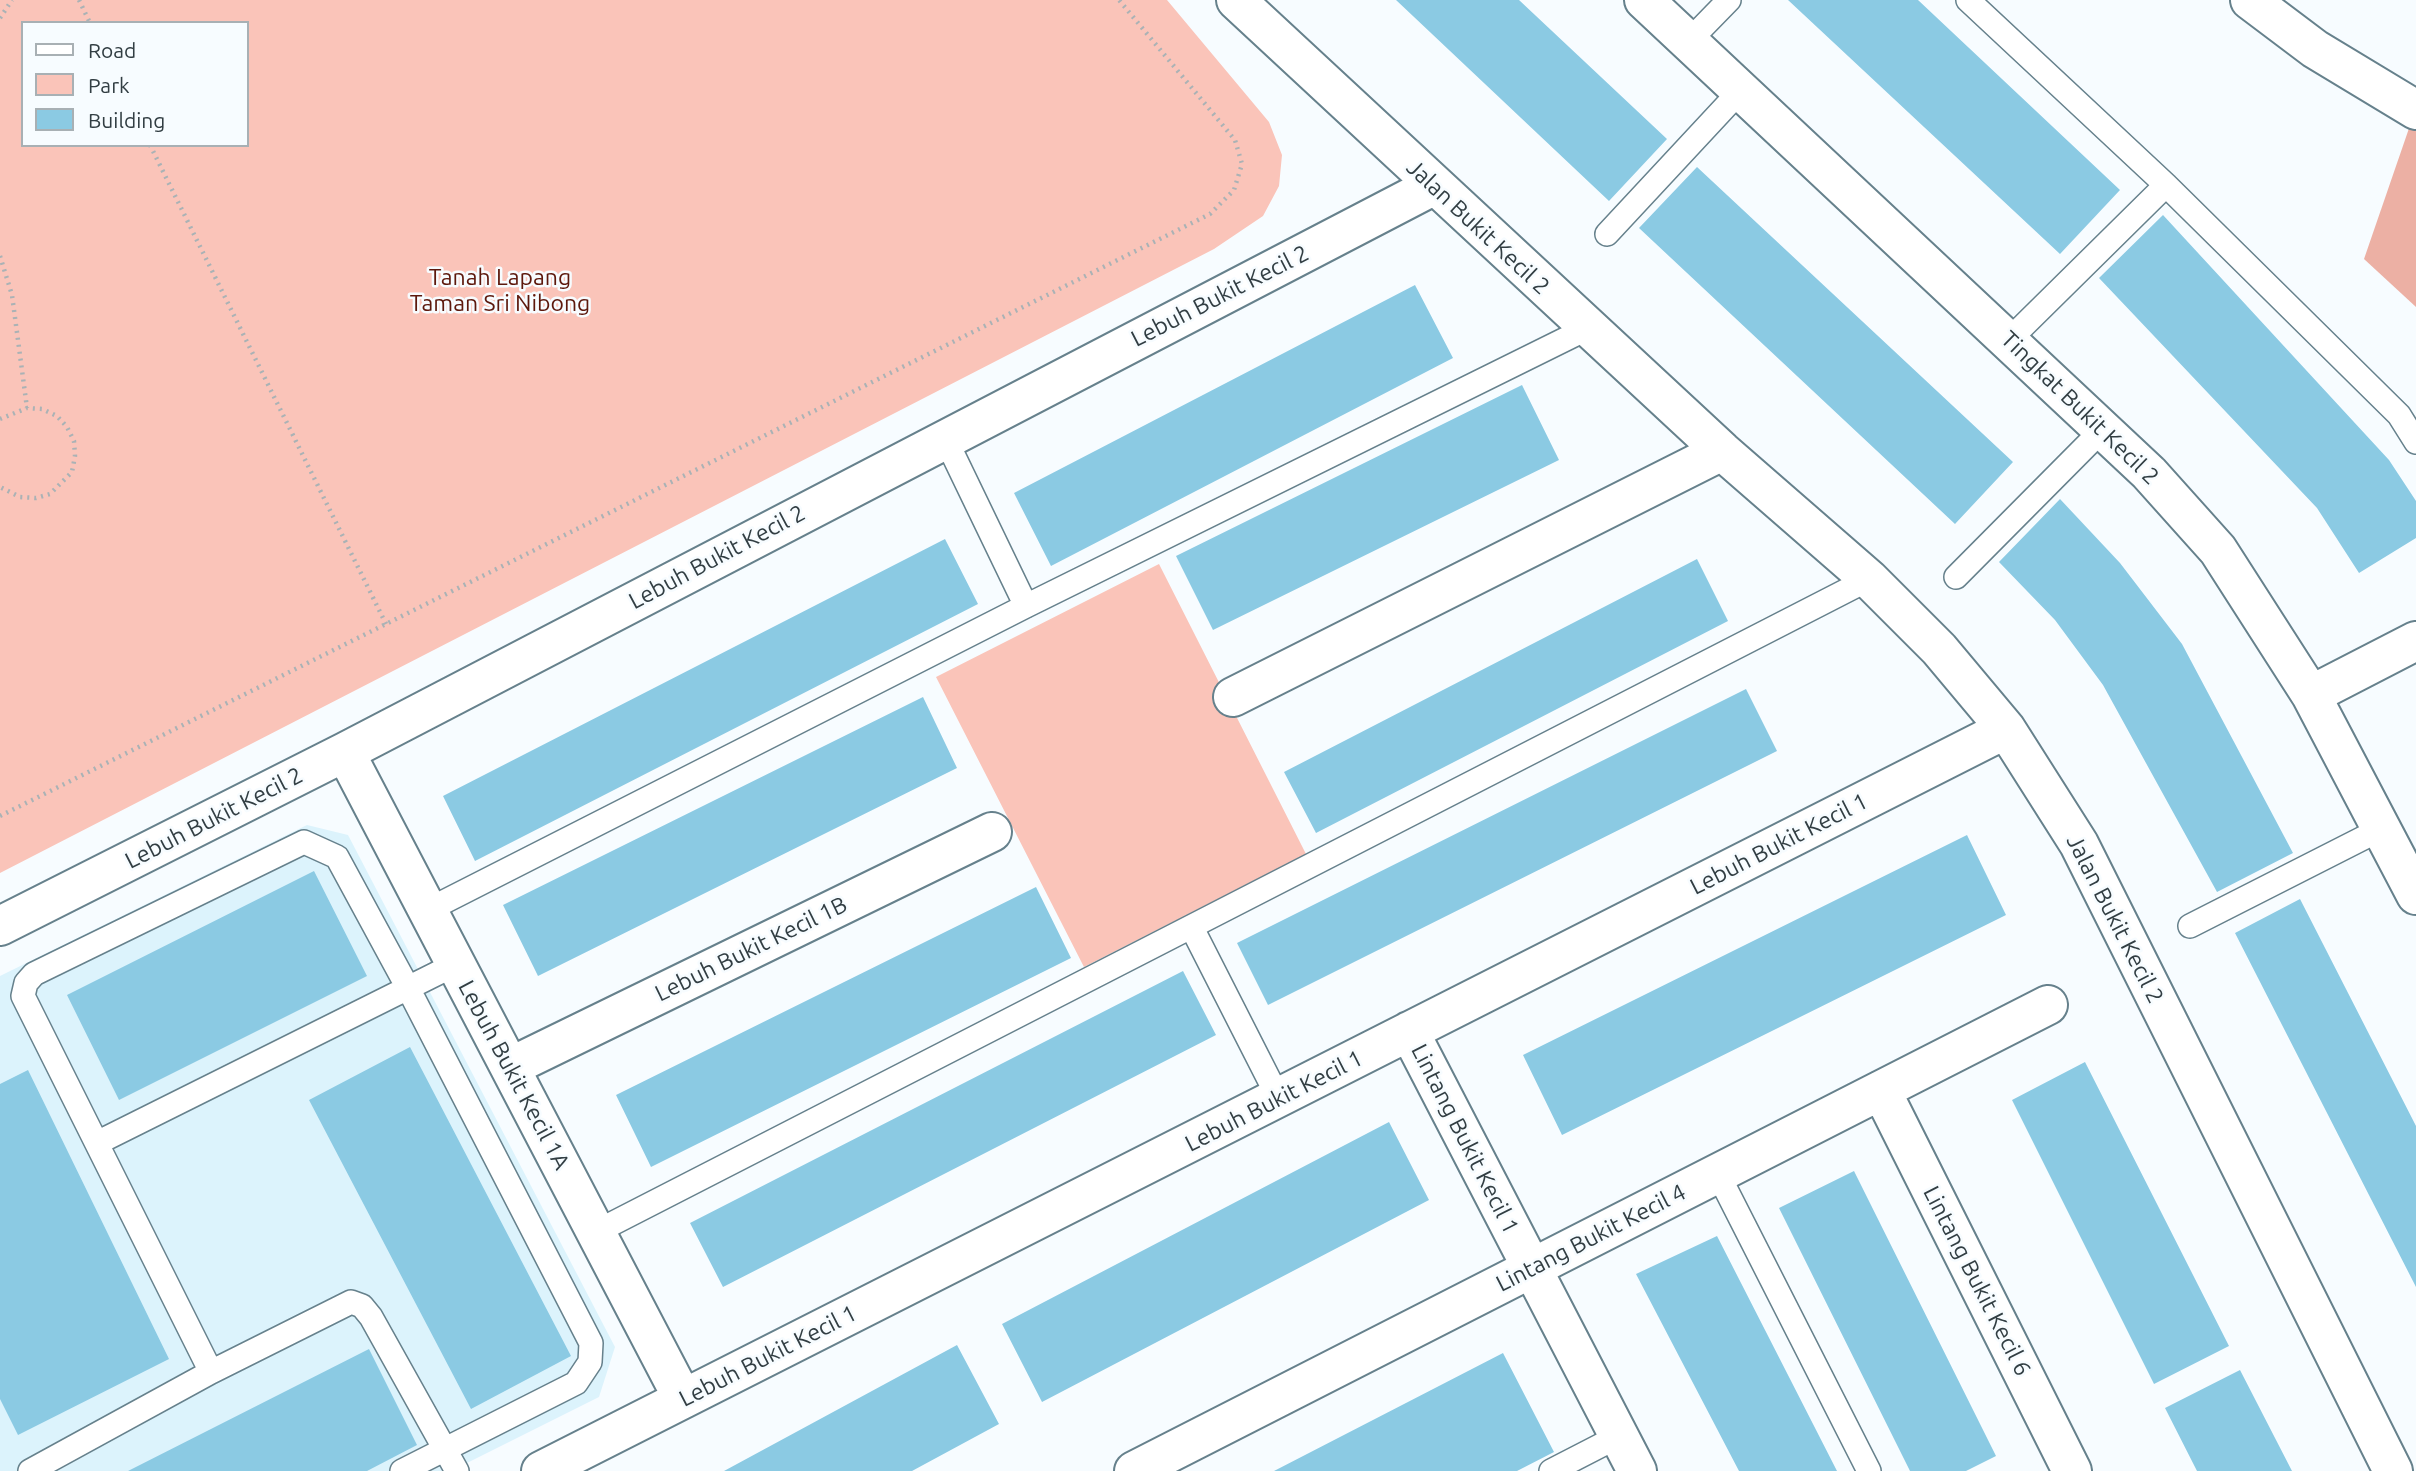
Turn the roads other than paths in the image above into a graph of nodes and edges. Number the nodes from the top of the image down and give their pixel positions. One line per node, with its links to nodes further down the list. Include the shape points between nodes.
1 (1236, 0): 10 (street, Jalan Bukit Kecil 2)
2 (1644, 0): 6 (street, Tingkat Bukit Kecil 2)
3 (1728, 0): 6 (lane)
4 (1968, 0): 9 (lane)
5 (2250, 0): 8 (street, via 2315,49)
6 (1689, 41): 7 (street, Tingkat Bukit Kecil 2)
7 (1741, 90): 11 (lane); 13 (street, Tingkat Bukit Kecil 2)
8 (2416, 110)
9 (2166, 185): 13 (lane); 16 (lane, via 2399,415)
10 (1433, 186): 12 (street, Jalan Bukit Kecil 2); 15 (street, Lebuh Bukit Kecil 2)
11 (1607, 234)
12 (1588, 328): 17 (street, Jalan Bukit Kecil 2); 20 (lane)
13 (2010, 339): 14 (street, Tingkat Bukit Kecil 2)
14 (2103, 429): 18 (lane); 22 (street, Tingkat Bukit Kecil 2, via 2218,550)
15 (945, 438): 20 (lane); 25 (street, Lebuh Bukit Kecil 2)
16 (2416, 442)
17 (1722, 451): 19 (street, Jalan Bukit Kecil 2); 23 (street)
18 (1956, 577)
19 (1868, 579): 24 (street, Jalan Bukit Kecil 2, via 1939,649); 32 (lane)
20 (1026, 606): 29 (lane)
21 (2416, 640): 22 (street)
22 (2312, 695): 26 (street, Tingkat Bukit Kecil 2)
23 (1233, 697)
24 (2006, 729): 36 (street, Lebuh Bukit Kecil 1); 58 (street, Jalan Bukit Kecil 2, via 2079,844)
25 (345, 752): 29 (street, Lebuh Bukit Kecil 1A); 30 (street, Lebuh Bukit Kecil 2)
26 (2381, 829): 28 (street, Tingkat Bukit Kecil 2); 31 (lane)
27 (992, 832): 37 (street, Lebuh Bukit Kecil 1B)
28 (2416, 895)
29 (428, 910): 33 (street, Lebuh Bukit Kecil 1A)
30 (0, 926)
31 (2190, 926)
32 (1192, 928): 39 (lane); 42 (lane)
33 (456, 964): 34 (lane); 37 (street, Lebuh Bukit Kecil 1A)
34 (408, 988): 40 (lane); 40 (lane, via 337,858 304,842 34,974 23,996); 47 (lane, via 591,1343 590,1362 576,1382)
35 (2048, 1005): 38 (street, Lintang Bukit Kecil 4)
36 (1409, 1031): 39 (street, Lebuh Bukit Kecil 1); 43 (street, Lintang Bukit Kecil 1)
37 (510, 1067): 42 (street, Lebuh Bukit Kecil 1A)
38 (1881, 1090): 41 (street, Lintang Bukit Kecil 4); 57 (street, Lintang Bukit Kecil 6)
39 (1279, 1099): 45 (street, Lebuh Bukit Kecil 1)
40 (97, 1143): 44 (lane)
41 (1717, 1174): 43 (street, Lintang Bukit Kecil 4); 56 (lane)
42 (596, 1232): 45 (street, Lebuh Bukit Kecil 1A)
43 (1532, 1268): 46 (street, Lintang Bukit Kecil 1); 53 (street, Lintang Bukit Kecil 4)
44 (211, 1373): 47 (lane, via 351,1302 371,1317); 50 (lane)
45 (683, 1399): 49 (street, Lebuh Bukit Kecil 1)
46 (1619, 1436): 54 (lane); 55 (street, Lintang Bukit Kecil 1)
47 (445, 1449): 51 (lane); 52 (lane)
48 (2416, 1458): 58 (street)
49 (548, 1469)
50 (30, 1471)
51 (402, 1471)
52 (457, 1471)
53 (1134, 1471)
54 (1550, 1471)
55 (1637, 1471)
56 (1869, 1471)
57 (2072, 1471)
58 (2393, 1471)

